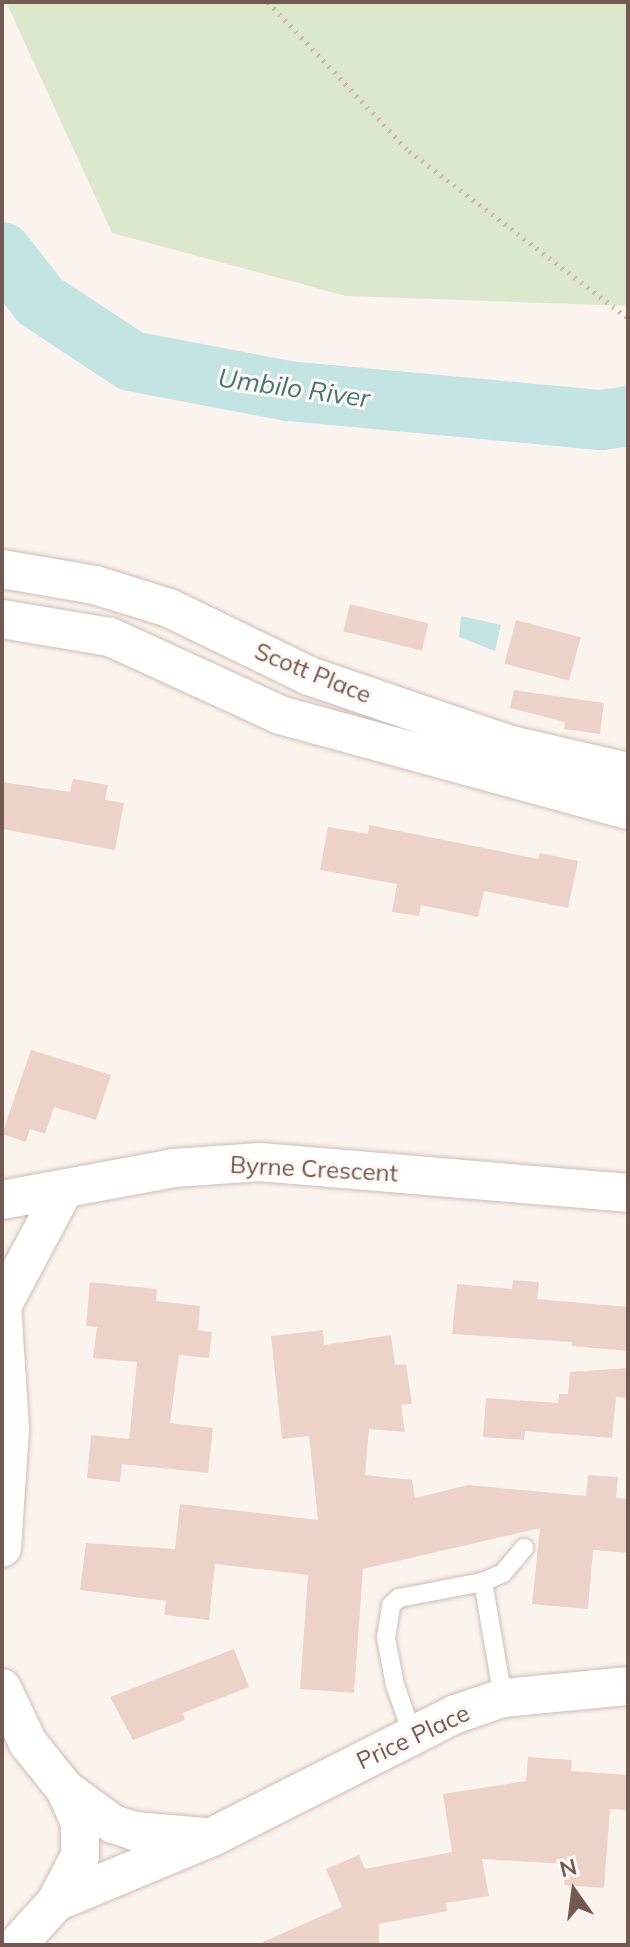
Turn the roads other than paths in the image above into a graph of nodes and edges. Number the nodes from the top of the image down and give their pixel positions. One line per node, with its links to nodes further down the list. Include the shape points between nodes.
1 (2, 569): 3 (street, Scott Place, via 95,585 169,608 309,676)
2 (2, 619): 3 (street, Scott Place, via 110,637 280,715)
3 (504, 760): 4 (street, Scott Place); 5 (street, Scott Place)
4 (628, 772)
5 (628, 810)
6 (62, 1193): 7 (street, Byrne Crescent, via 175,1168 260,1162); 8 (street, Byrne Crescent); 9 (street)
7 (628, 1193)
8 (2, 1200)
9 (2, 1306): 10 (street, via 10,1430)
10 (2, 1548)
11 (524, 1548): 12 (lane, via 503,1573)
12 (483, 1582): 15 (lane); 16 (lane, via 399,1598 391,1605 386,1638)
13 (628, 1686): 15 (street, Price Place)
14 (2, 1688): 17 (street, via 28,1743)
15 (503, 1698): 16 (street, Price Place)
16 (413, 1736): 18 (street, Price Place)
17 (65, 1789): 18 (street, via 113,1824 134,1831); 19 (street, via 80,1822 80,1856)
18 (212, 1837): 19 (street, Price Place)
19 (56, 1902): 20 (street)
20 (17, 1945)

